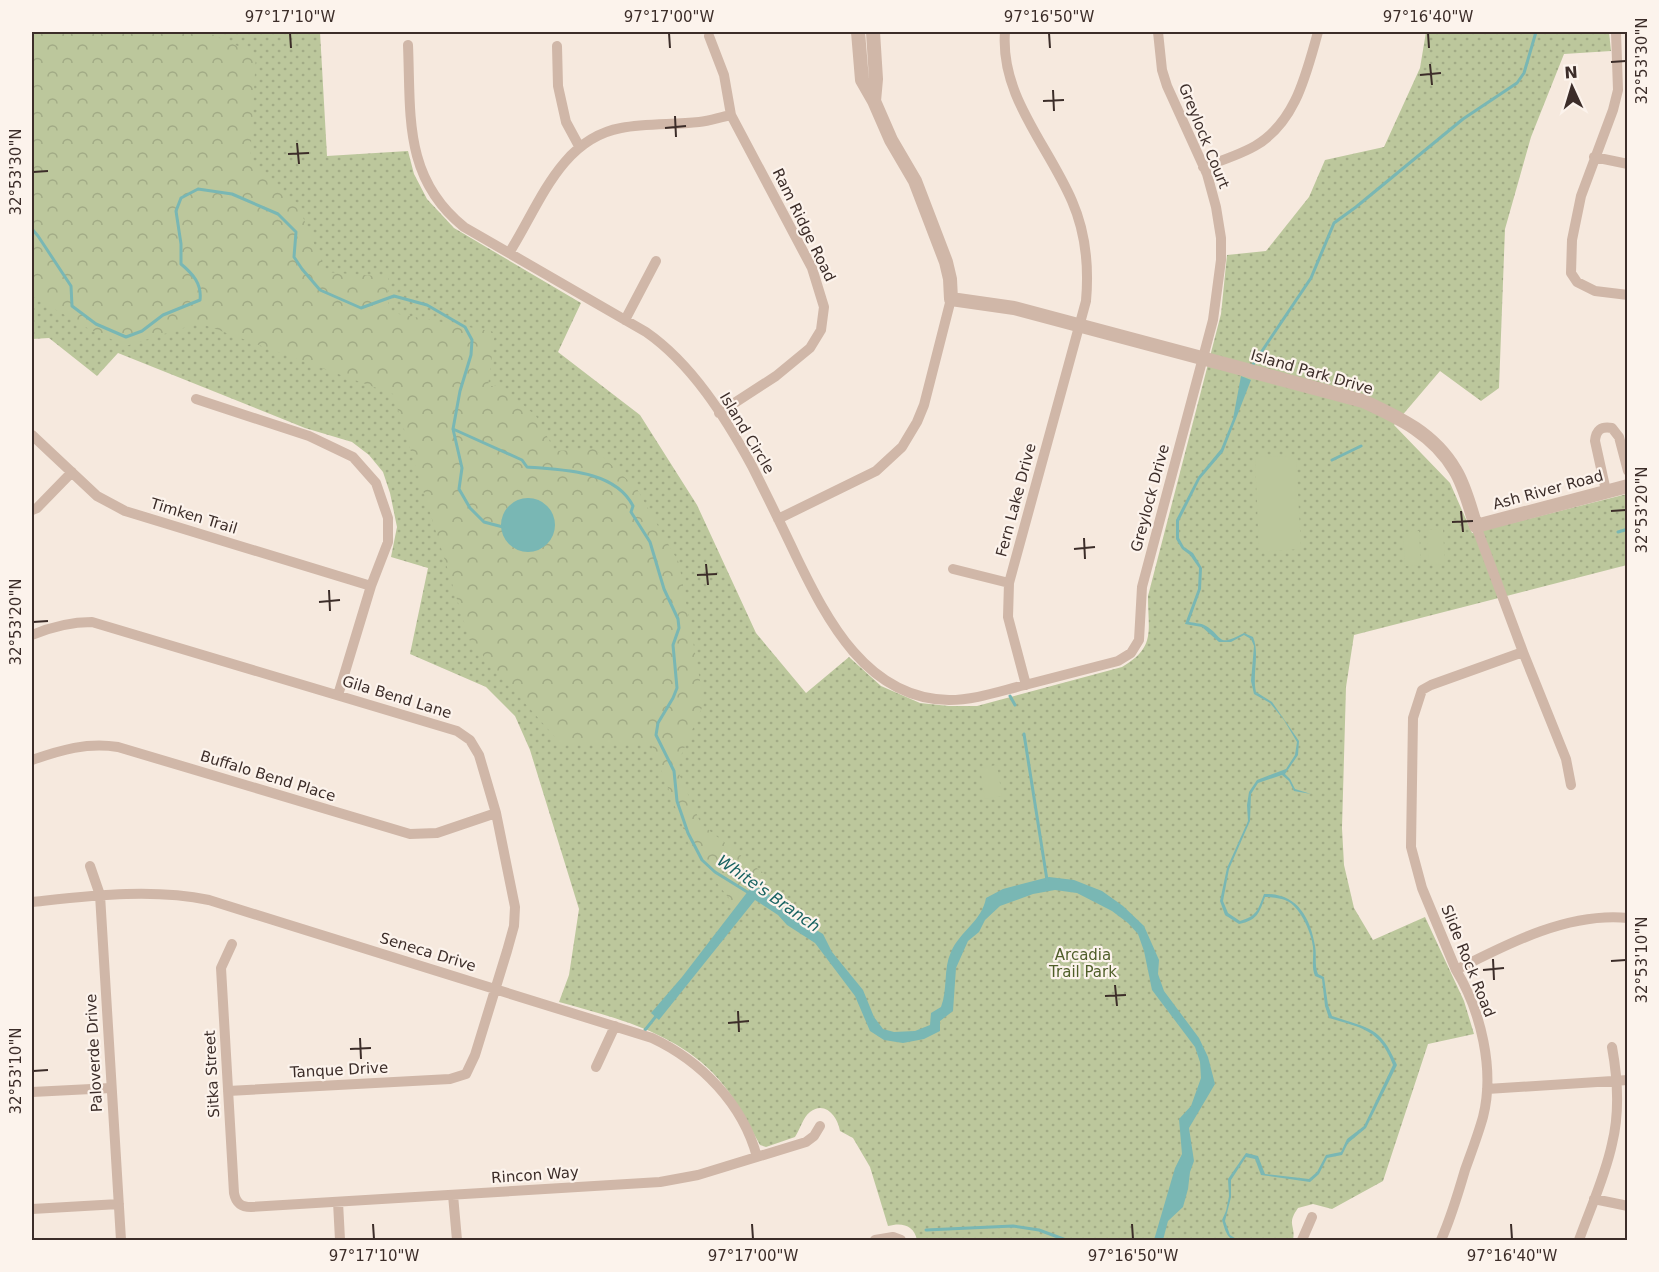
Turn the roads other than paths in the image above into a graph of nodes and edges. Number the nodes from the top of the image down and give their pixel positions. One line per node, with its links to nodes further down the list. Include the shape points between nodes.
1 (858, 32): 10 (street, via 862,80)
2 (873, 32): 10 (street)
3 (1005, 32): 21 (street, Fern Lake Drive, via 1010,79 1073,202 1083,235 1088,274)
4 (1158, 32): 15 (street, Greylock Court, via 1167,86)
5 (1318, 32): 15 (street, via 1292,110 1256,145)
6 (1616, 32): 13 (street, via 1618,90)
7 (709, 36): 11 (street, Ram Ridge Road, via 724,75)
8 (408, 45): 16 (street, Island Circle, via 413,142 425,181 453,218)
9 (557, 46): 12 (street, via 558,86 566,122)
10 (874, 101): 19 (street, via 919,191 946,262)
11 (730, 115): 12 (street, via 699,122 621,128 597,135); 24 (street, Ram Ridge Road, via 812,268 824,307 821,330 810,348 776,376)
12 (579, 147): 16 (street, via 558,170)
13 (1594, 157): 14 (street); 18 (street, via 1572,240 1571,273 1576,282 1595,291)
14 (1628, 164)
15 (1203, 167): 22 (street, Greylock Court, via 1216,207 1221,260 1213,320)
16 (509, 253): 20 (street, Island Circle)
17 (656, 261): 20 (street)
18 (1628, 295)
19 (951, 299): 21 (street, Island Park Drive, via 1014,308); 31 (street, via 924,405 902,447 876,471)
20 (625, 320): 24 (street, Island Circle, via 671,352)
21 (1080, 325): 22 (street, Island Park Drive); 34 (street, Fern Lake Drive)
22 (1202, 358): 32 (street, Island Park Drive, via 1364,401 1414,427 1440,448 1456,471); 37 (street, Greylock Drive, via 1142,587)
23 (196, 399): 35 (street, via 309,436 353,457 376,483 388,518 388,542)
24 (719, 413): 31 (street, Island Circle)
25 (32, 435): 27 (street, Timken Trail)
26 (1628, 471): 29 (street, via 1619,436 1612,428 1599,429 1594,441)
27 (72, 472): 30 (street); 35 (street, Timken Trail, via 98,496 125,511)
28 (1628, 486): 29 (street, Ash River Road)
29 (1606, 492): 32 (street, Ash River Road)
30 (32, 510)
31 (778, 519): 39 (street, Island Circle, via 827,618 875,673 900,688 933,699 965,699)
32 (1476, 526): 38 (street, Island Park Drive)
33 (953, 569): 34 (street)
34 (1009, 583): 39 (street, Fern Lake Drive, via 1008,617)
35 (371, 586): 40 (street)
36 (32, 635): 40 (street, Gila Bend Lane, via 77,622 92,622)
37 (1137, 648): 39 (street, Island Circle, via 1118,661)
38 (1523, 652): 42 (street, Island Park Drive, via 1566,759); 49 (street, Slide Rock Road, via 1422,690 1413,718 1411,847 1422,888)
39 (1026, 684)
40 (338, 695): 43 (street, Gila Bend Lane, via 457,731 470,740 479,755)
41 (32, 760): 43 (street, Buffalo Bend Place, via 82,745 118,747 410,834 437,832)
42 (1570, 785)
43 (496, 813): 50 (street, Gila Bend Lane, via 515,907 514,926)
44 (90, 866): 45 (street, Paloverde Drive)
45 (100, 896): 46 (street, Seneca Drive); 50 (street, Seneca Drive, via 180,895 209,900); 56 (street, Paloverde Drive)
46 (32, 902)
47 (1628, 918): 49 (street, via 1592,919 1542,930)
48 (232, 944): 58 (street, Sitka Street, via 221,968)
49 (1456, 970): 57 (street, Slide Rock Road, via 1480,1028)
50 (496, 988): 51 (street, Seneca Drive); 54 (street, Gila Bend Lane, via 469,1069 462,1077)
51 (615, 1026): 53 (street); 61 (street, Seneca Drive, via 666,1044 700,1068 744,1125)
52 (1612, 1047): 55 (street)
53 (596, 1068)
54 (450, 1079): 58 (street, Tanque Drive)
55 (1623, 1080): 57 (street); 63 (street, via 1612,1145)
56 (111, 1088): 59 (street); 65 (street, Paloverde Drive)
57 (1486, 1089): 76 (street, Slide Rock Road, via 1483,1116)
58 (228, 1091): 66 (street, Sitka Street, via 234,1193)
59 (32, 1092)
60 (820, 1126): 61 (street, Rincon Way, via 806,1142)
61 (757, 1157): 62 (street, Rincon Way, via 660,1182)
62 (453, 1196): 64 (street, Rincon Way); 72 (street)
63 (1594, 1199): 67 (street); 77 (street)
64 (338, 1202): 66 (street, Rincon Way, via 251,1207); 71 (street)
65 (119, 1204): 68 (street); 70 (street, Paloverde Drive)
66 (239, 1204)
67 (1628, 1206)
68 (32, 1209)
69 (1312, 1217): 75 (street)
70 (121, 1240)
71 (340, 1240)
72 (456, 1240)
73 (875, 1240): 74 (street)
74 (901, 1240)
75 (1302, 1240)
76 (1442, 1240)
77 (1579, 1240)

